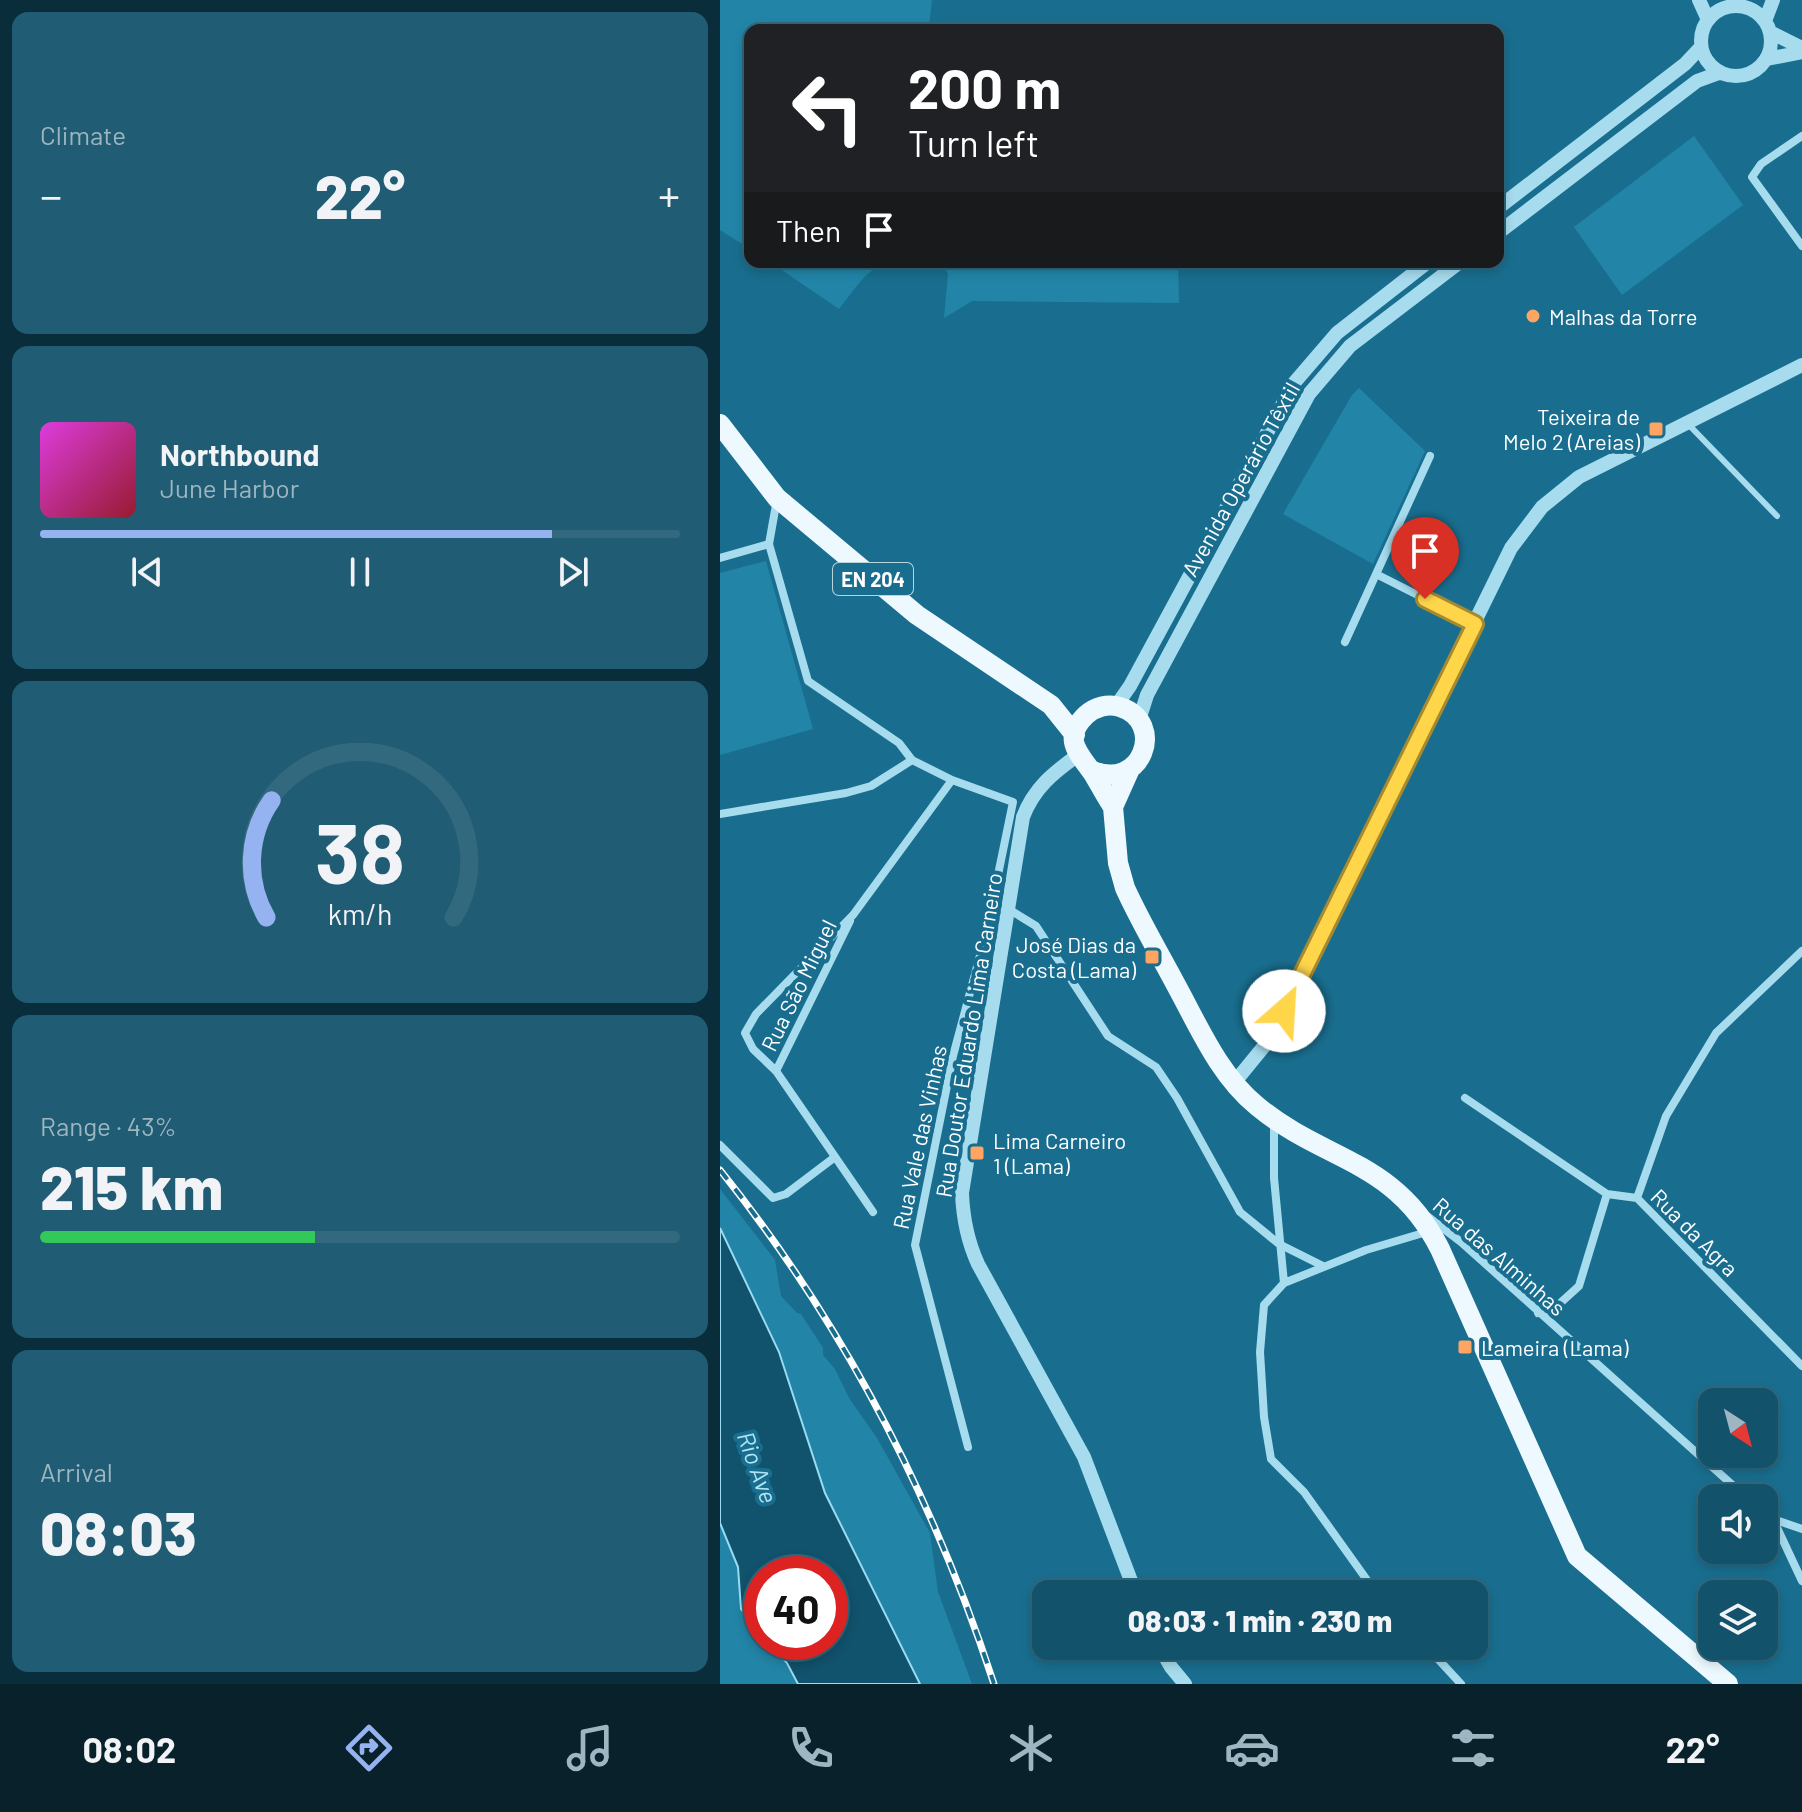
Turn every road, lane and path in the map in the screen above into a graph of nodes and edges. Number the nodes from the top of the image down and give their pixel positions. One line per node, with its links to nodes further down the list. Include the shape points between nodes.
1 (1699, 0): 4 (street)
2 (1773, 0): 5 (street)
3 (1735, 3): 4 (street); 5 (street, via 1758,13)
4 (1708, 20): 6 (street)
5 (1768, 26): 7 (street); 8 (street, via 1772,41)
6 (1701, 47): 9 (street); 11 (street)
7 (1802, 50): 8 (street)
8 (1767, 59): 9 (street, via 1741,76)
9 (1719, 73): 12 (street, via 1697,81)
10 (1802, 136): 13 (street, via 1761,164 1752,177)
11 (1504, 203)
12 (1504, 228)
13 (1802, 246)
14 (1420, 268): 28 (street, Avenida Operário Têxtil, via 1337,333 1294,383)
15 (1452, 268): 30 (street, Avenida Operário Têxtil, via 1350,346 1309,394 1154,681)
16 (1802, 365): 17 (street)
17 (1688, 423): 21 (lane); 25 (street, via 1579,477 1542,507 1511,548)
18 (720, 424): 20 (main road, EN 204)
19 (1430, 456): 24 (street)
20 (777, 498): 22 (street); 27 (main road, EN 204, via 917,615)
21 (1777, 516)
22 (769, 544): 23 (street); 32 (street, via 808,681 899,743)
23 (720, 558)
24 (1376, 574): 25 (street); 26 (street)
25 (1475, 624): 41 (street, via 1270,1039)
26 (1345, 642)
27 (1051, 705): 29 (main road, EN 204); 31 (main road, EN 204)
28 (1116, 706): 29 (main road, EN 204); 30 (main road)
29 (1089, 712): 31 (main road, via 1083,718)
30 (1139, 720): 33 (main road, EN 204, via 1143,752)
31 (1081, 753): 33 (main road, via 1111,776); 35 (main road, EN 204); 37 (street, Rua Doutor Eduardo Lima Carneiro, via 1045,780 1029,801)
32 (912, 760): 34 (street); 36 (street, via 871,786)
33 (1130, 769): 35 (main road, EN 204)
34 (952, 780): 38 (street, Rua São Miguel); 56 (street, Rua Vale das Vinhas, via 1013,802 915,1245)
35 (1113, 807): 41 (main road, EN 204, via 1125,888)
36 (720, 814)
37 (1010, 910): 51 (street, via 1036,926 1108,1036 1156,1067 1240,1212); 61 (street, Rua Doutor Eduardo Lima Carneiro, via 962,1193 963,1217 978,1264 1084,1457)
38 (853, 915): 40 (street, Rua São Miguel); 40 (street, Rua São Miguel, via 745,1033)
39 (1802, 951): 47 (street, via 1716,1033 1666,1116)
40 (776, 1071): 45 (street, Rua São Miguel)
41 (1234, 1083): 43 (main road, EN 204)
42 (1465, 1098): 46 (street, Rua da Agra)
43 (1274, 1120): 48 (main road, EN 204, via 1380,1177); 51 (street)
44 (720, 1145): 45 (street, via 773,1198)
45 (835, 1157): 49 (street, Rua São Miguel)
46 (1607, 1194): 47 (street, Rua da Agra); 54 (street, via 1579,1286 1557,1306)
47 (1637, 1198): 55 (street, Rua da Agra)
48 (1408, 1201): 50 (main road, EN 204); 54 (street, Rua das Alminhas)
49 (873, 1212)
50 (1431, 1231): 52 (street); 68 (main road, EN 204, via 1577,1556)
51 (1279, 1244): 52 (street); 53 (street)
52 (1323, 1266): 53 (street)
53 (1284, 1283): 62 (street, via 1264,1305 1260,1352 1271,1459 1304,1492)
54 (1538, 1313): 57 (street, Rua das Alminhas)
55 (1802, 1366)
56 (968, 1447)
57 (1731, 1484)
58 (1778, 1521): 59 (street)
59 (1802, 1529)
60 (1778, 1530): 63 (street)
61 (1131, 1580)
62 (1367, 1580)
63 (1802, 1581)
64 (1167, 1660): 66 (street)
65 (1439, 1660): 67 (street)
66 (1185, 1684)
67 (1461, 1684)
68 (1728, 1684)

